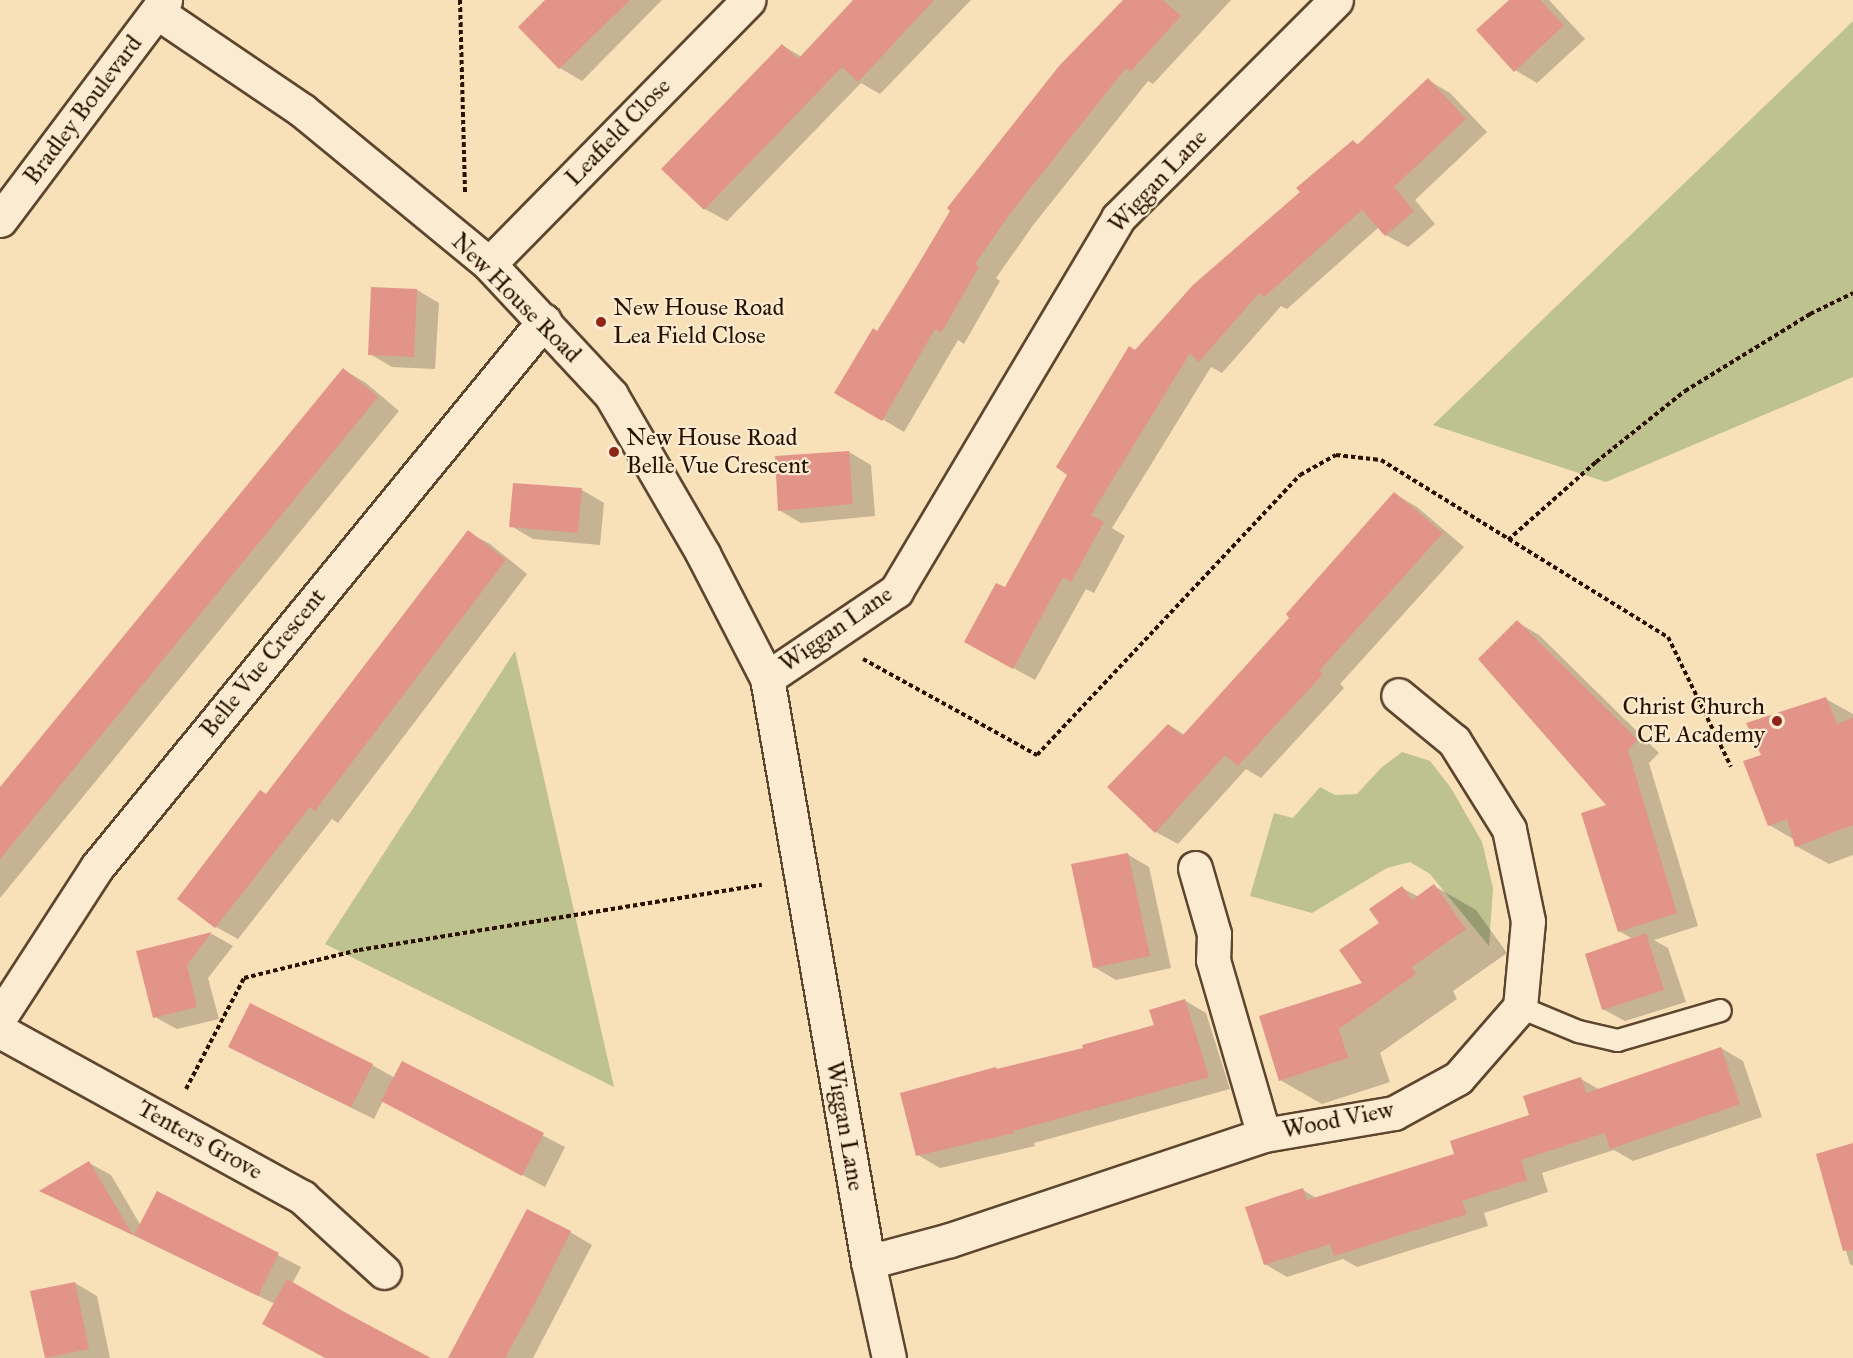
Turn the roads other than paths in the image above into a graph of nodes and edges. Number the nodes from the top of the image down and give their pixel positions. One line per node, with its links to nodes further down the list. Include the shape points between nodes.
1 (748, 0): 5 (street, Leafield Close)
2 (1335, 0): 7 (street, Wiggan Lane, via 1118,218 896,591)
3 (161, 6): 4 (street, Bradley Boulevard); 5 (street, New House Road, via 303,111)
4 (0, 219)
5 (478, 255): 6 (street, New House Road)
6 (544, 321): 7 (street, New House Road, via 611,395 703,554); 12 (street, Belle Vue Crescent, via 97,867)
7 (767, 678): 15 (street, Wiggan Lane)
8 (1398, 695): 10 (street, via 1454,741 1509,829 1528,921)
9 (1195, 868): 14 (street, Wood View, via 1214,934 1213,960)
10 (1520, 1007): 11 (lane, via 1578,1031 1617,1040); 14 (street, Wood View, via 1458,1078 1394,1113)
11 (1720, 1010)
12 (0, 1017)
13 (0, 1031): 16 (street, Tenters Grove, via 302,1197)
14 (1264, 1135): 15 (street, Wood View, via 951,1247)
15 (868, 1262): 17 (street, Wiggan Lane)
16 (384, 1272)
17 (889, 1358)

